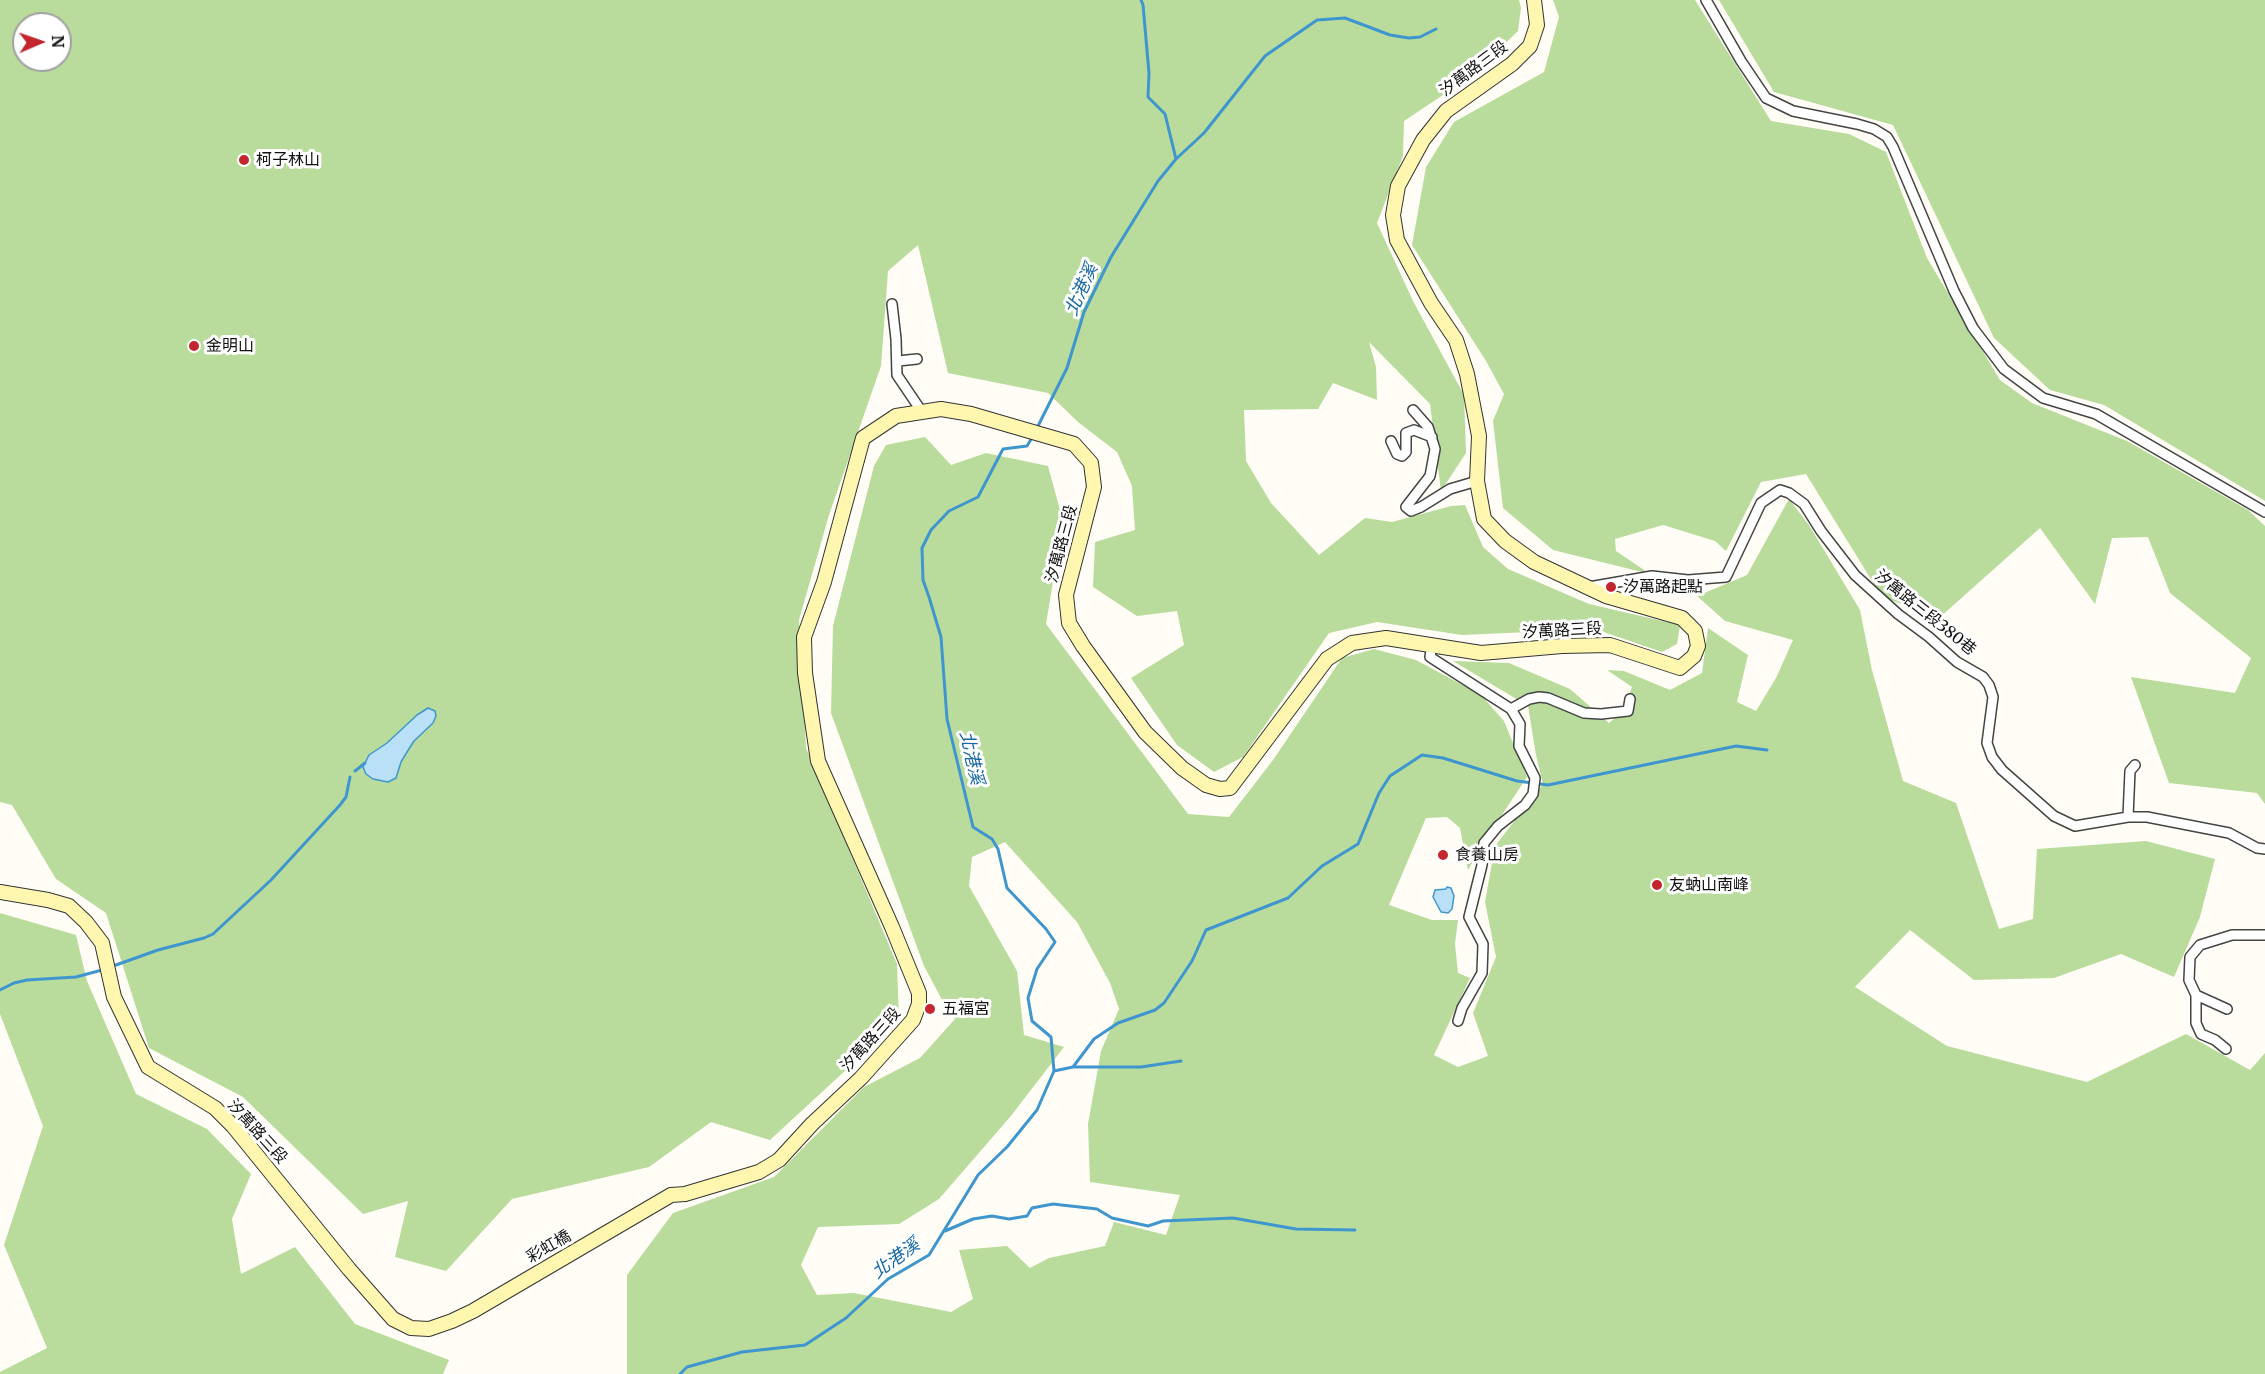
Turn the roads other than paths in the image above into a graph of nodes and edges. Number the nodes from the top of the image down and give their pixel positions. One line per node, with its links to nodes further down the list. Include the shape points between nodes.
1 (1534, 0): 10 (street, 汐萬路三段, via 1537,25 1530,46 1512,64 1446,111 1423,140 1398,186 1393,215 1396,240 1456,340 1467,374 1479,436)
2 (1706, 0): 11 (street, via 1766,98 1792,111 1857,124 1887,137 1954,291 1973,328 2004,369 2043,398 2096,414)
3 (892, 304): 5 (street)
4 (917, 359): 5 (street)
5 (898, 361): 7 (street, via 897,375)
6 (1413, 410): 8 (street)
7 (922, 412): 13 (street, 汐萬路三段, via 971,414 1074,444 1091,464 1095,487 1066,595 1069,622 1145,732 1206,785 1230,788 1327,659 1339,649 1386,638); 25 (street, 汐萬路三段, via 896,416 863,438 824,582 804,637 818,761 892,927 919,993 919,1004 913,1020 861,1078 779,1160 759,1172)
8 (1432, 437): 9 (street, via 1414,430 1406,433 1406,452 1402,456); 10 (street, via 1435,449 1430,476 1406,507 1411,511 1450,489)
9 (1391, 441)
10 (1477, 481): 12 (street, 汐萬路三段, via 1484,519 1505,541 1534,562)
11 (2265, 512)
12 (1587, 588): 13 (street, 汐萬路三段, via 1682,618 1695,631 1698,646 1694,656 1680,668 1611,645 1481,654); 17 (street, 汐萬路三段380巷, via 1652,576 1688,580 1726,578 1761,503 1780,490 1789,492 1804,504 1855,575 1957,662 1983,676 1993,697 1987,743 2002,770 2054,816 2075,826)
13 (1432, 644): 15 (street, via 1430,657)
14 (1630, 699): 15 (street, via 1628,711 1601,714 1539,697)
15 (1511, 709): 23 (street, via 1520,724 1520,746 1534,778 1533,794 1484,843 1469,917 1483,944 1482,973)
16 (2135, 765): 17 (street, via 2130,771)
17 (2128, 817): 18 (street, 汐萬路三段380巷, via 2229,833)
18 (2265, 849)
19 (0, 892): 26 (street, 汐萬路三段, via 69,906 86,921 102,943 114,997 148,1067 215,1108 233,1126 393,1319 411,1328)
20 (2265, 935): 21 (street, via 2232,935 2200,945 2190,957 2188,968)
21 (2196, 995): 22 (street); 24 (street, via 2196,1023 2201,1034)
22 (2228, 1009)
23 (1458, 1021)
24 (2226, 1049)
25 (685, 1194): 26 (street, 彩虹橋, via 671,1195 473,1311)
26 (429, 1329)

